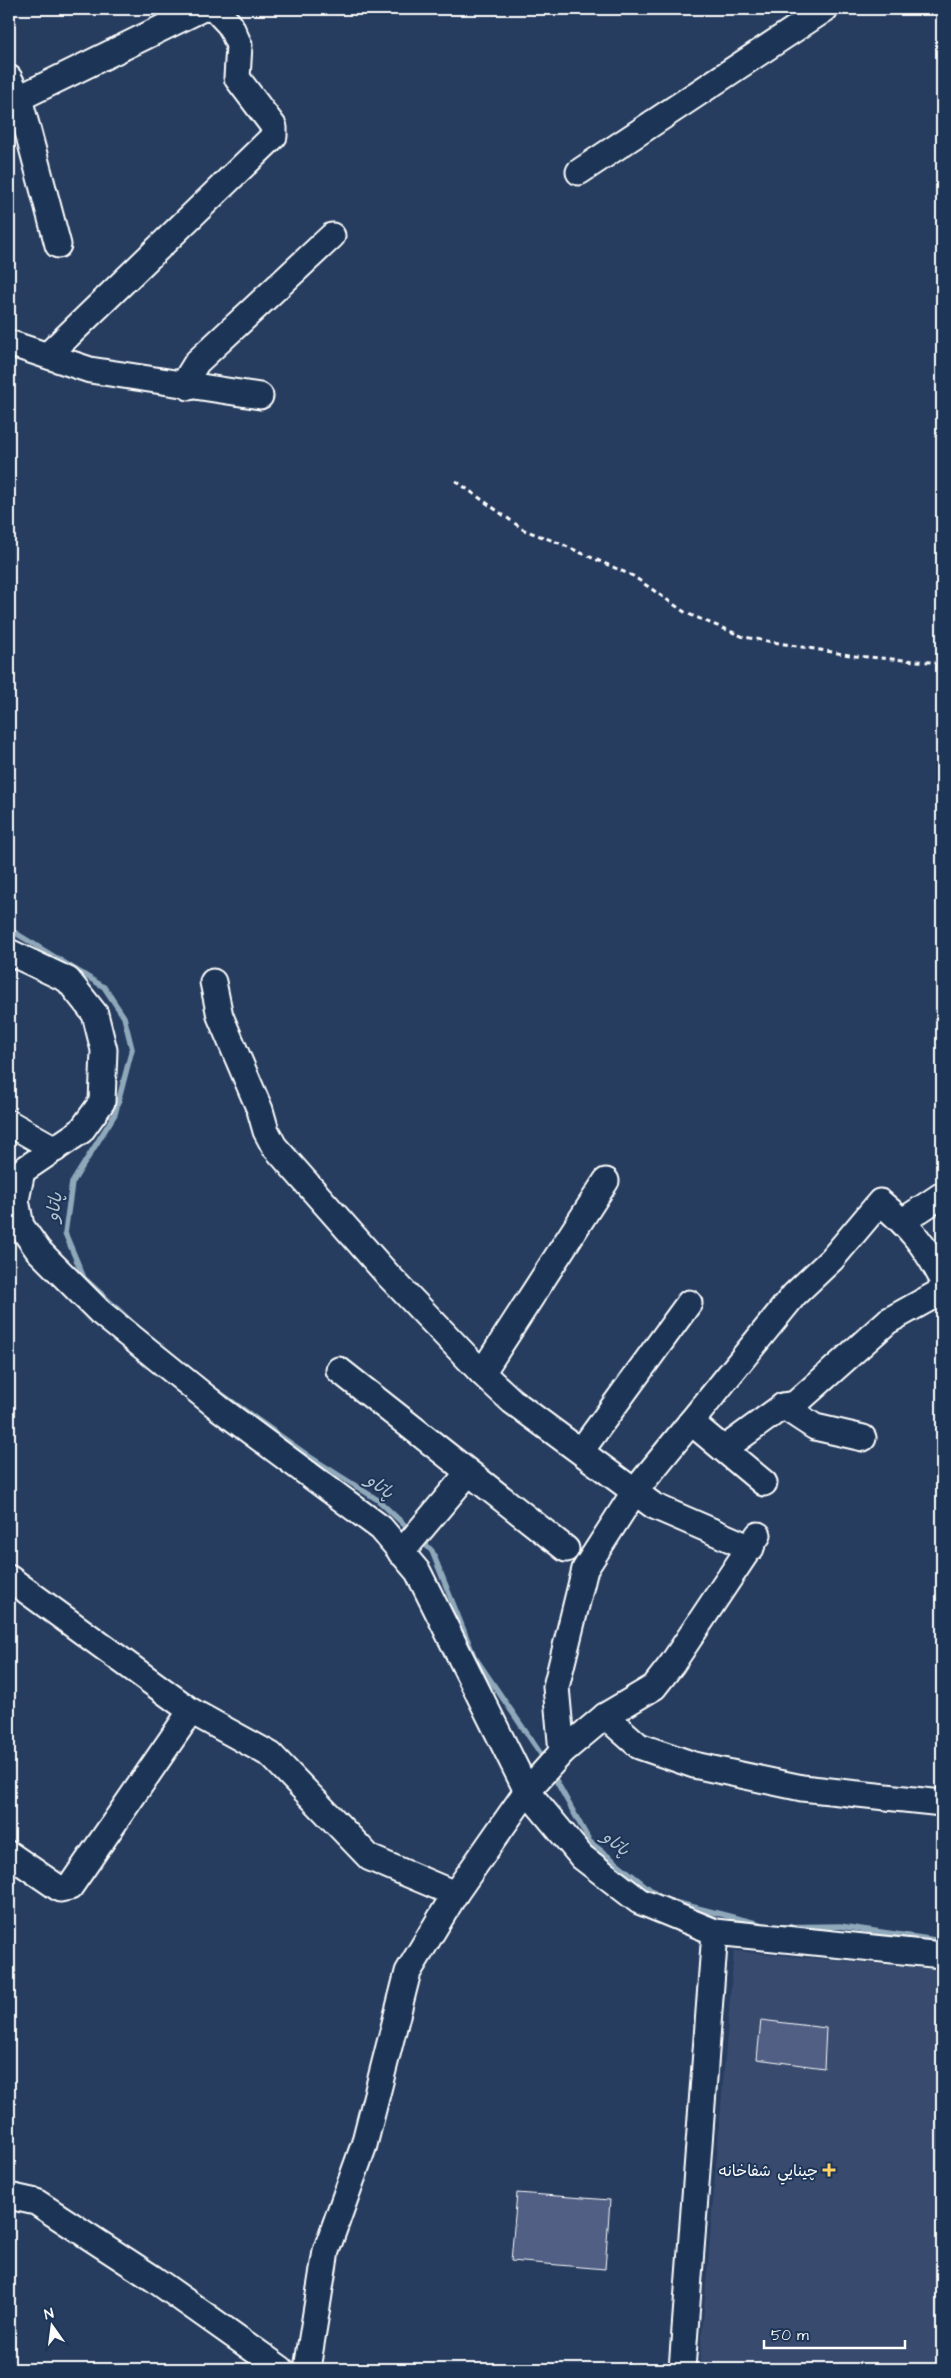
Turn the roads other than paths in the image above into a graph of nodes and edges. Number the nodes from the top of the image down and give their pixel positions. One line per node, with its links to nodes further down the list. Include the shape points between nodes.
1 (201, 9): 4 (street)
2 (215, 9): 9 (street, via 230,25 239,45 237,78 274,127 274,136)
3 (825, 9): 5 (street)
4 (12, 93): 7 (street)
5 (578, 172)
6 (332, 236): 10 (street, via 196,362 189,375)
7 (58, 245)
8 (9, 343): 9 (street)
9 (48, 356): 10 (street, via 90,370)
10 (190, 387): 11 (street)
11 (260, 396)
12 (9, 952): 15 (street, via 68,980 95,1014 98,1023 104,1050 102,1102 81,1131)
13 (213, 982): 24 (street, via 220,1016 274,1146 388,1275)
14 (9, 1123): 15 (street)
15 (56, 1149): 18 (street, via 22,1171)
16 (606, 1181): 24 (street)
17 (942, 1195): 19 (street)
18 (12, 1204): 34 (street, via 21,1226 38,1250 100,1312 219,1408 381,1528)
19 (903, 1221): 20 (street, via 925,1247); 26 (street, via 880,1202 832,1260 794,1295)
20 (942, 1278)
21 (942, 1290): 25 (street, via 888,1321 795,1404)
22 (689, 1303): 29 (street)
23 (339, 1370): 30 (street)
24 (482, 1373): 29 (street, via 512,1401)
25 (783, 1406): 27 (street, via 815,1427); 28 (street)
26 (691, 1422): 28 (street); 32 (street)
27 (862, 1438)
28 (724, 1449): 31 (street)
29 (581, 1451): 32 (street)
30 (468, 1473): 33 (street); 34 (street)
31 (764, 1483)
32 (635, 1491): 37 (street, via 654,1506 754,1542 654,1687); 38 (street, via 585,1569 556,1687)
33 (566, 1549)
34 (401, 1553): 39 (street, via 418,1572)
35 (9, 1578): 36 (street)
36 (191, 1711): 41 (street, via 70,1887 60,1889); 42 (street, via 271,1755 370,1858)
37 (605, 1716): 38 (street); 40 (street, via 639,1746 694,1765 802,1788)
38 (562, 1752): 39 (street)
39 (527, 1791): 42 (street); 43 (street, via 582,1857 639,1901)
40 (942, 1803)
41 (9, 1854)
42 (455, 1894): 47 (street, via 408,1972 364,2144 326,2251)
43 (715, 1932): 44 (street); 48 (street)
44 (942, 1955)
45 (9, 2196): 46 (street, via 36,2202)
46 (281, 2369)
47 (307, 2369)
48 (682, 2369)

